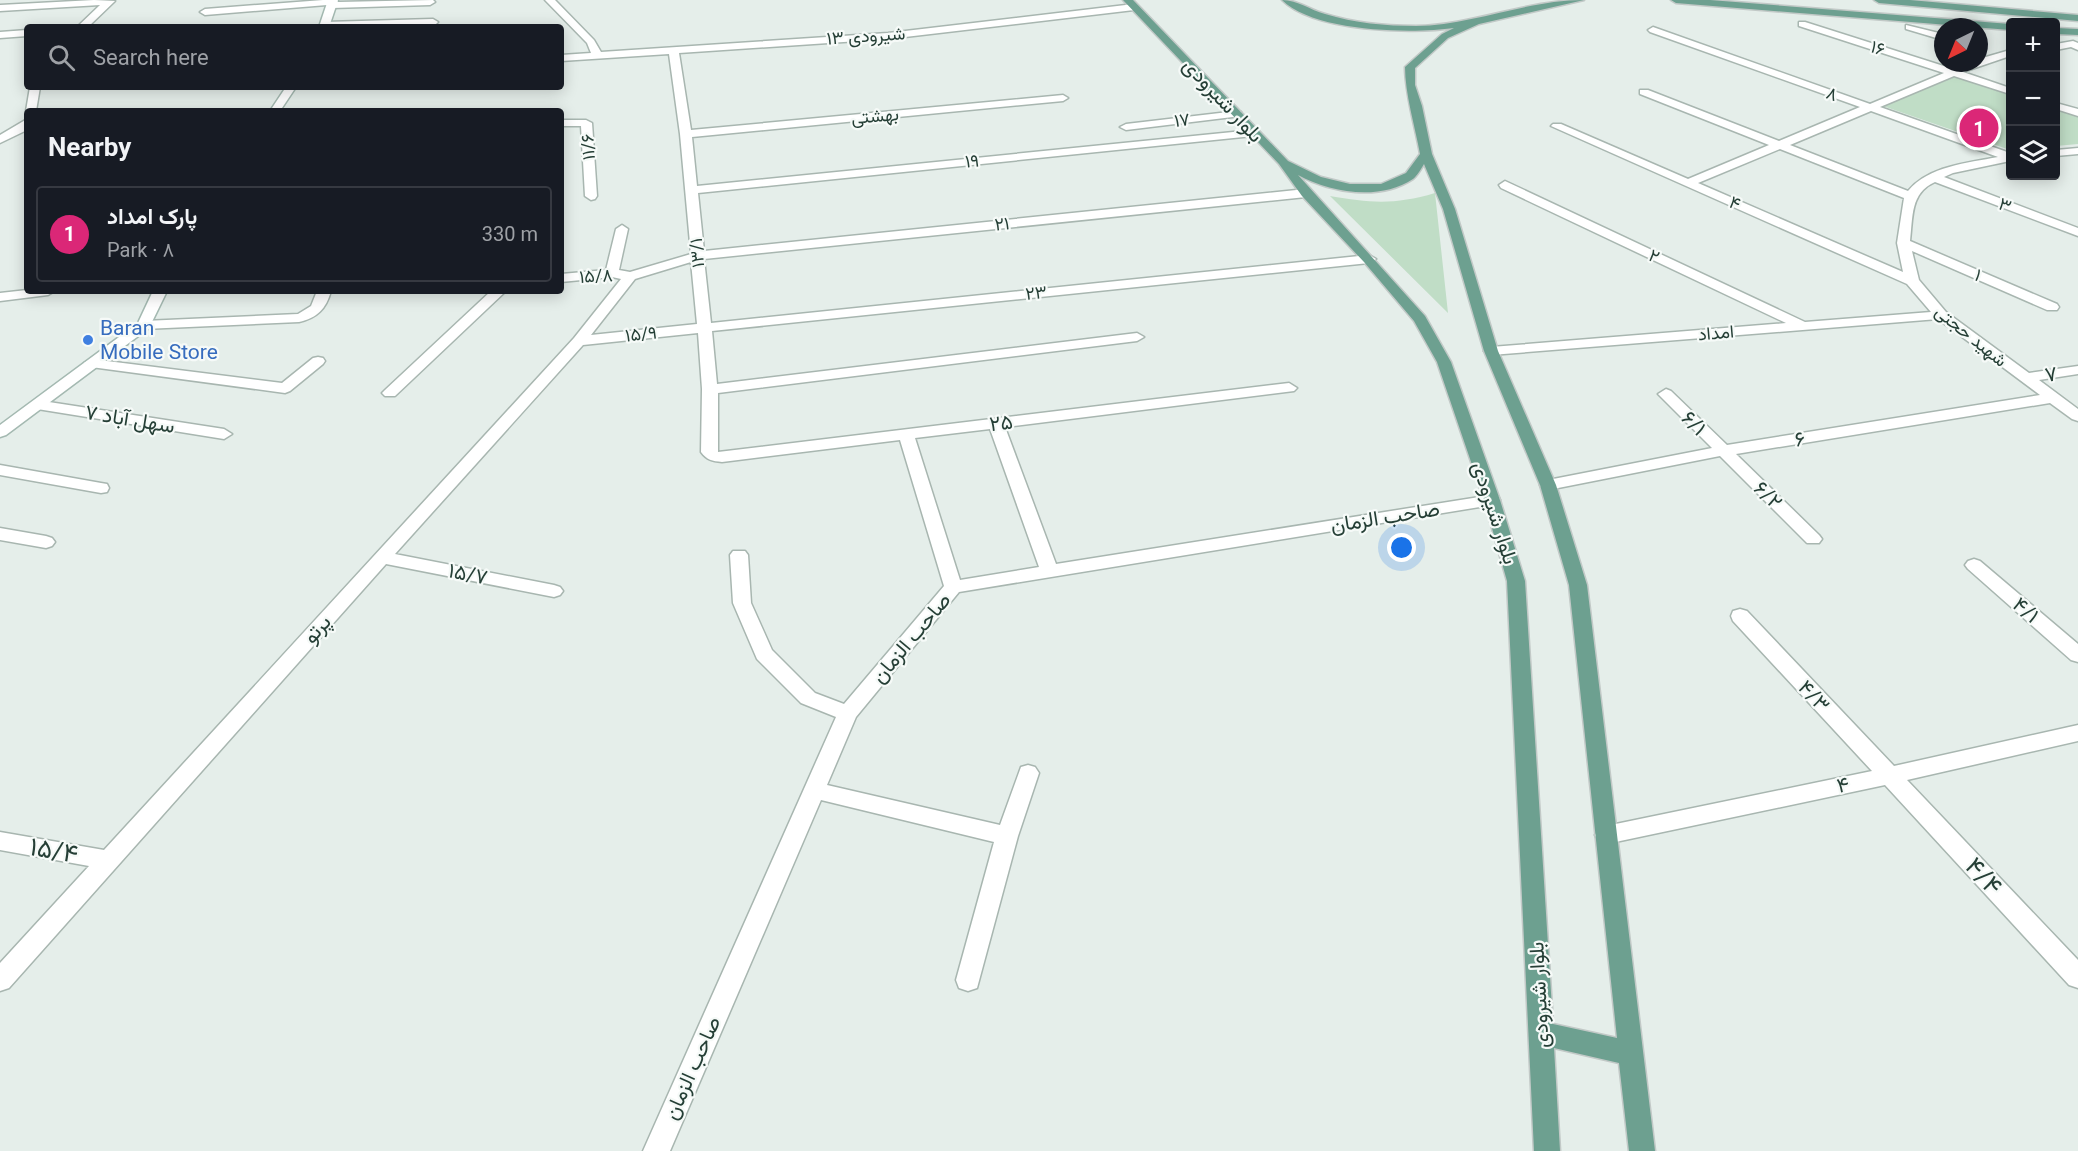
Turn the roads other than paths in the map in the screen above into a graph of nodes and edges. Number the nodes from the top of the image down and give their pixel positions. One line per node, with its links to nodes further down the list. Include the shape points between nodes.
1 (550, 0): 35 (street, via 591,42)
2 (1287, 0): 17 (main road, via 1324,17 1362,25 1403,29)
3 (1579, 0): 17 (main road)
4 (1677, 0): 14 (main road)
5 (1880, 0): 15 (main road)
6 (1979, 0): 15 (main road)
7 (110, 1): 12 (street); 18 (street)
8 (430, 2): 10 (street)
9 (1846, 2): 14 (main road, via 1855,11)
10 (332, 3): 13 (street); 19 (street)
11 (1131, 4): 32 (street, شیرودی ۱۳, via 888,36); 50 (main road, بلوار شیرودی)
12 (0, 8)
13 (206, 12)
14 (1871, 16): 23 (main road)
15 (2078, 18)
16 (433, 22): 20 (street)
17 (1476, 22): 61 (main road, via 1445,36 1410,67 1410,85 1418,106)
18 (85, 24)
19 (325, 24)
20 (378, 24)
21 (1802, 24): 38 (street, ۱۶)
22 (1909, 27): 29 (street)
23 (2006, 27)
24 (1653, 30): 45 (street, ۸)
25 (2060, 31): 26 (main road)
26 (2078, 32)
27 (24, 33): 28 (street)
28 (0, 35)
29 (1934, 35)
30 (2075, 46): 31 (street)
31 (2060, 47)
32 (673, 49): 35 (street, شیرودی ۱۳); 56 (street, ۱۳/۱)
33 (1988, 50): 34 (street)
34 (2005, 53): 37 (street)
35 (597, 54): 36 (street, شیرودی ۱۳)
36 (564, 58)
37 (1988, 59)
38 (1934, 66)
39 (1954, 72): 42 (street, ۱۶); 45 (street)
40 (34, 90): 46 (street)
41 (289, 90): 47 (street)
42 (2006, 90)
43 (1644, 92): 58 (street)
44 (1063, 98): 56 (street, بهشتی)
45 (1869, 107): 58 (street); 62 (street, ۸)
46 (32, 108)
47 (277, 108)
48 (2060, 108): 49 (street)
49 (2078, 113)
50 (1237, 114): 54 (street, ۱۷); 55 (main road, بلوار شیرودی)
51 (564, 123): 70 (street, ۱۱/۶, via 586,123)
52 (1557, 126): 66 (street, ۴)
53 (24, 127): 57 (street)
54 (1126, 127)
55 (1253, 133): 64 (main road, بلوار شیرودی); 68 (street, ۱۹)
56 (686, 134): 68 (street, ۱۳/۱)
57 (0, 140)
58 (1779, 145): 66 (street); 71 (street)
59 (2078, 151): 60 (street)
60 (2060, 153)
61 (1426, 154): 64 (main road, via 1410,176 1383,188 1350,188 1317,180); 92 (main road, via 1449,209)
62 (2006, 157)
63 (2006, 159): 65 (street)
64 (1283, 162): 69 (main road, بلوار شیرودی)
65 (1933, 177): 71 (street); 73 (street, ۳)
66 (1688, 183): 79 (street, ۴)
67 (1504, 185): 88 (street, ۲)
68 (690, 190): 75 (street, ۱۳/۱)
69 (1306, 193): 75 (street, ۲۱); 76 (main road, بلوار شیرودی)
70 (591, 196)
71 (1910, 196): 74 (street, شهید حجتی)
72 (622, 229): 77 (street)
73 (2078, 232)
74 (1903, 243): 79 (street, شهید حجتی); 85 (street, ۱)
75 (698, 256): 77 (street, ۲۱); 89 (street, ۱۳/۱)
76 (1369, 259): 89 (street, ۲۳); 113 (main road, بلوار شیرودی, via 1420,319 1444,362)
77 (621, 275): 78 (street, ۱۵/۸); 91 (street, پرتو)
78 (564, 278)
79 (1912, 281): 86 (street, شهید حجتی)
80 (28, 294): 84 (street)
81 (159, 294): 87 (street)
82 (323, 294): 87 (street, via 320,307 299,318)
83 (496, 294): 99 (street)
84 (2, 298)
85 (2052, 308)
86 (1941, 315): 88 (street, امداد); 96 (street, شهید حجتی)
87 (144, 325): 94 (street)
88 (1803, 326): 92 (street, امداد)
89 (703, 327): 91 (street, ۱۵/۹); 98 (street, ۱۳/۱)
90 (1137, 336): 98 (street)
91 (579, 341): 118 (street, پرتو)
92 (1491, 351): 111 (main road)
93 (318, 361): 94 (street, via 285,388)
94 (91, 363): 102 (street)
95 (2078, 369): 96 (street, ۷)
96 (2024, 378): 101 (street, شهید حجتی)
97 (1289, 388): 104 (street, ۲۵)
98 (710, 389): 109 (street, ۱۳/۱, via 709,452)
99 (390, 393)
100 (1666, 394): 108 (street, ۶/۱)
101 (2052, 398): 103 (street, شهید حجتی); 108 (street, ۶)
102 (36, 405): 105 (street); 106 (street, سهل آباد ۷)
103 (2078, 416)
104 (996, 424): 107 (street, ۲۵); 120 (street)
105 (0, 432)
106 (224, 434)
107 (906, 434): 109 (street, ۲۵); 121 (street)
108 (1723, 451): 111 (street, ۶); 115 (street, ۶/۲)
109 (713, 456)
110 (0, 470): 112 (street)
111 (1548, 485): 130 (main road, via 1578,585)
112 (101, 488)
113 (1492, 500): 120 (street, صاحب الزمان); 137 (main road, بلوار شیرودی, via 1516,581)
114 (0, 534): 116 (street)
115 (1812, 539)
116 (46, 542)
117 (739, 555): 125 (street, via 742,603 765,654 808,698)
118 (381, 557): 122 (street, ۱۵/۷); 133 (street, پرتو)
119 (1974, 565): 124 (street, ۴/۱)
120 (1049, 571): 121 (street, صاحب الزمان)
121 (953, 587): 125 (street, صاحب الزمان)
122 (554, 591)
123 (1740, 616): 128 (street, ۴/۳)
124 (2078, 655)
125 (848, 713): 129 (street, صاحب الزمان)
126 (2078, 733): 128 (street, ۴)
127 (1028, 773): 131 (street)
128 (1889, 776): 130 (street, ۴); 134 (street, ۴/۴)
129 (814, 790): 131 (street); 139 (street, صاحب الزمان)
130 (1606, 835): 138 (main road)
131 (1007, 837): 136 (street)
132 (0, 841): 133 (street, ۱۵/۴)
133 (108, 860): 135 (street, پرتو)
134 (2078, 977)
135 (0, 980)
136 (968, 980)
137 (1542, 1034): 138 (main road); 140 (main road, بلوار شیرودی)
138 (1631, 1053): 141 (main road)
139 (656, 1151)
140 (1547, 1151)
141 (1642, 1151)

